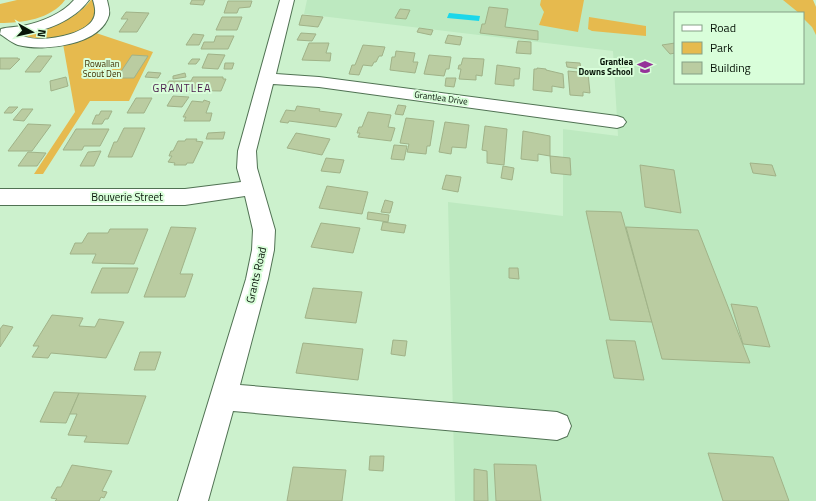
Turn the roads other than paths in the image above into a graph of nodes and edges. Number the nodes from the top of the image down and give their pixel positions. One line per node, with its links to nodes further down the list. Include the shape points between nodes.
1 (82, 0): 4 (street, via 58,18 28,29)
2 (100, 0): 4 (street, via 100,20 89,31 76,37 54,42 23,41)
3 (287, 0): 5 (street, Grants Road)
4 (5, 32)
5 (266, 78): 6 (street, Grantlea Drive, via 319,82); 7 (street, Grants Road, via 247,151)
6 (617, 122)
7 (253, 187): 8 (street, Bouverie Street, via 185,197); 9 (street, Grants Road, via 264,230 264,250)
8 (0, 197)
9 (222, 397): 10 (street); 11 (street, Grants Road)
10 (556, 426)
11 (193, 501)

